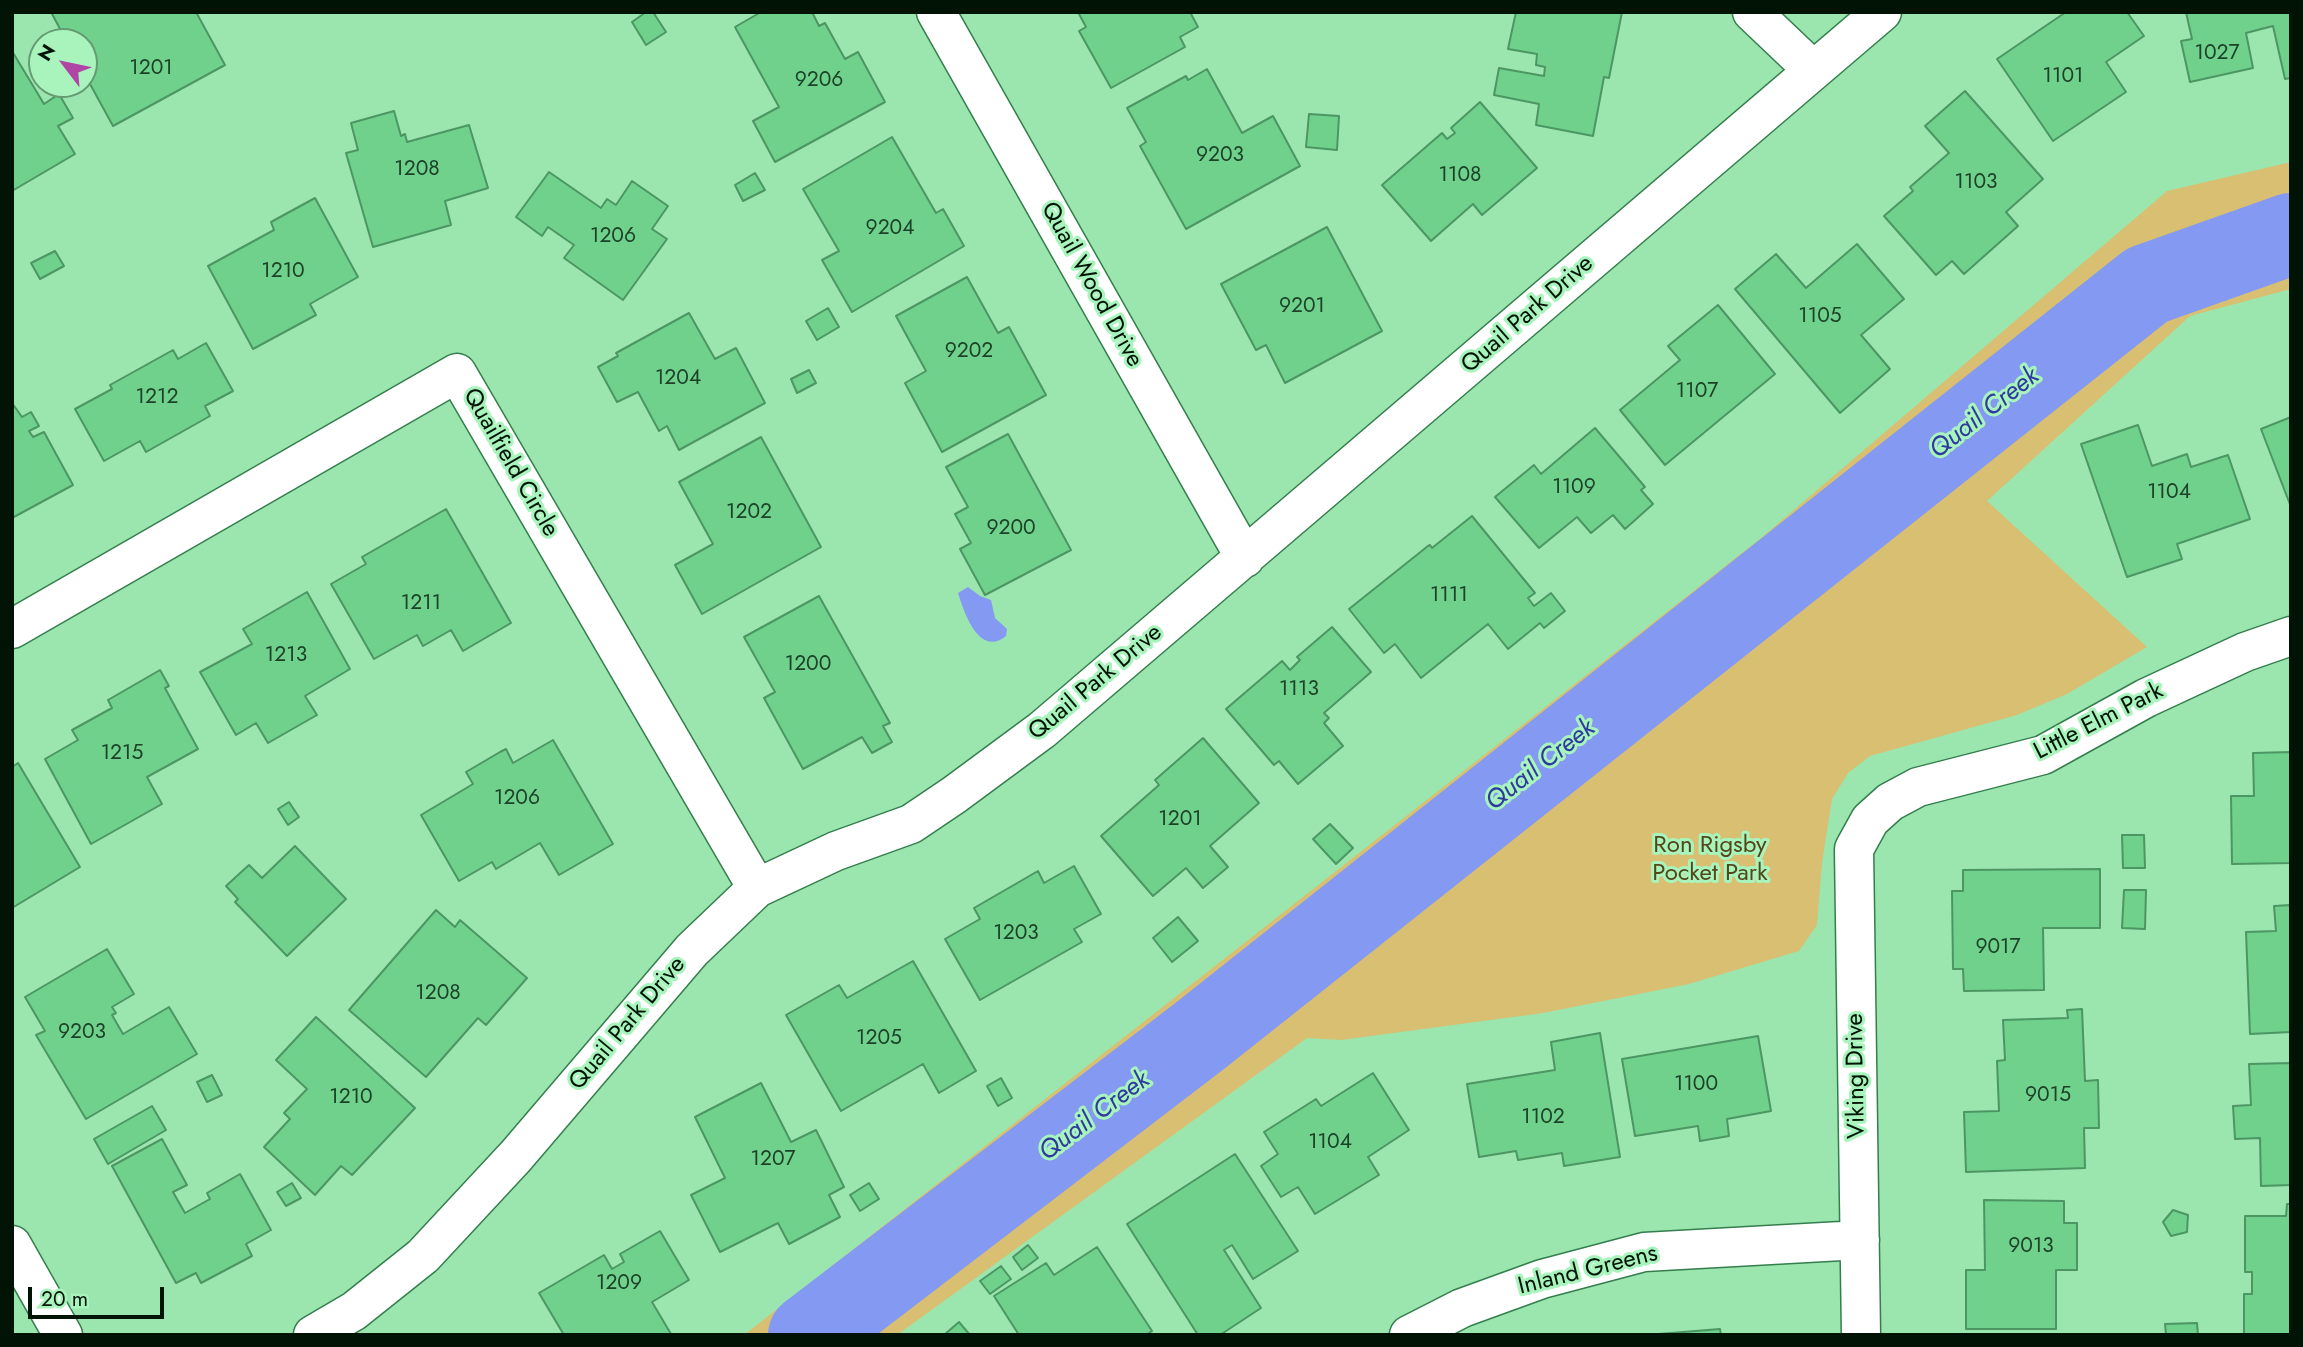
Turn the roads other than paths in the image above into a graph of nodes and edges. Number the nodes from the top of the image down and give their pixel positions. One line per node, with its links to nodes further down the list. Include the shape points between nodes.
1 (936, 12): 5 (street, Quail Wood Drive)
2 (1752, 12): 4 (street)
3 (1882, 12): 4 (street, Quail Park Drive)
4 (1813, 70): 5 (street, Quail Park Drive)
5 (1245, 558): 9 (street, Quail Park Drive, via 1042,730 954,795 911,824 835,851)
6 (12, 629): 9 (street, Quailfield Circle, via 457,373)
7 (2291, 636): 8 (street, Little Elm Park, via 2146,698 2043,755 1918,787)
8 (1870, 820): 10 (street, Viking Drive, via 1854,849)
9 (757, 888): 13 (street, Quail Park Drive, via 692,950 516,1156 423,1256 354,1311)
10 (1860, 1240): 14 (street, Inland Greens, via 1644,1252 1542,1279 1462,1308); 15 (street, Viking Drive)
11 (12, 1245): 12 (street)
12 (63, 1335)
13 (313, 1335)
14 (1409, 1335)
15 (1861, 1335)

